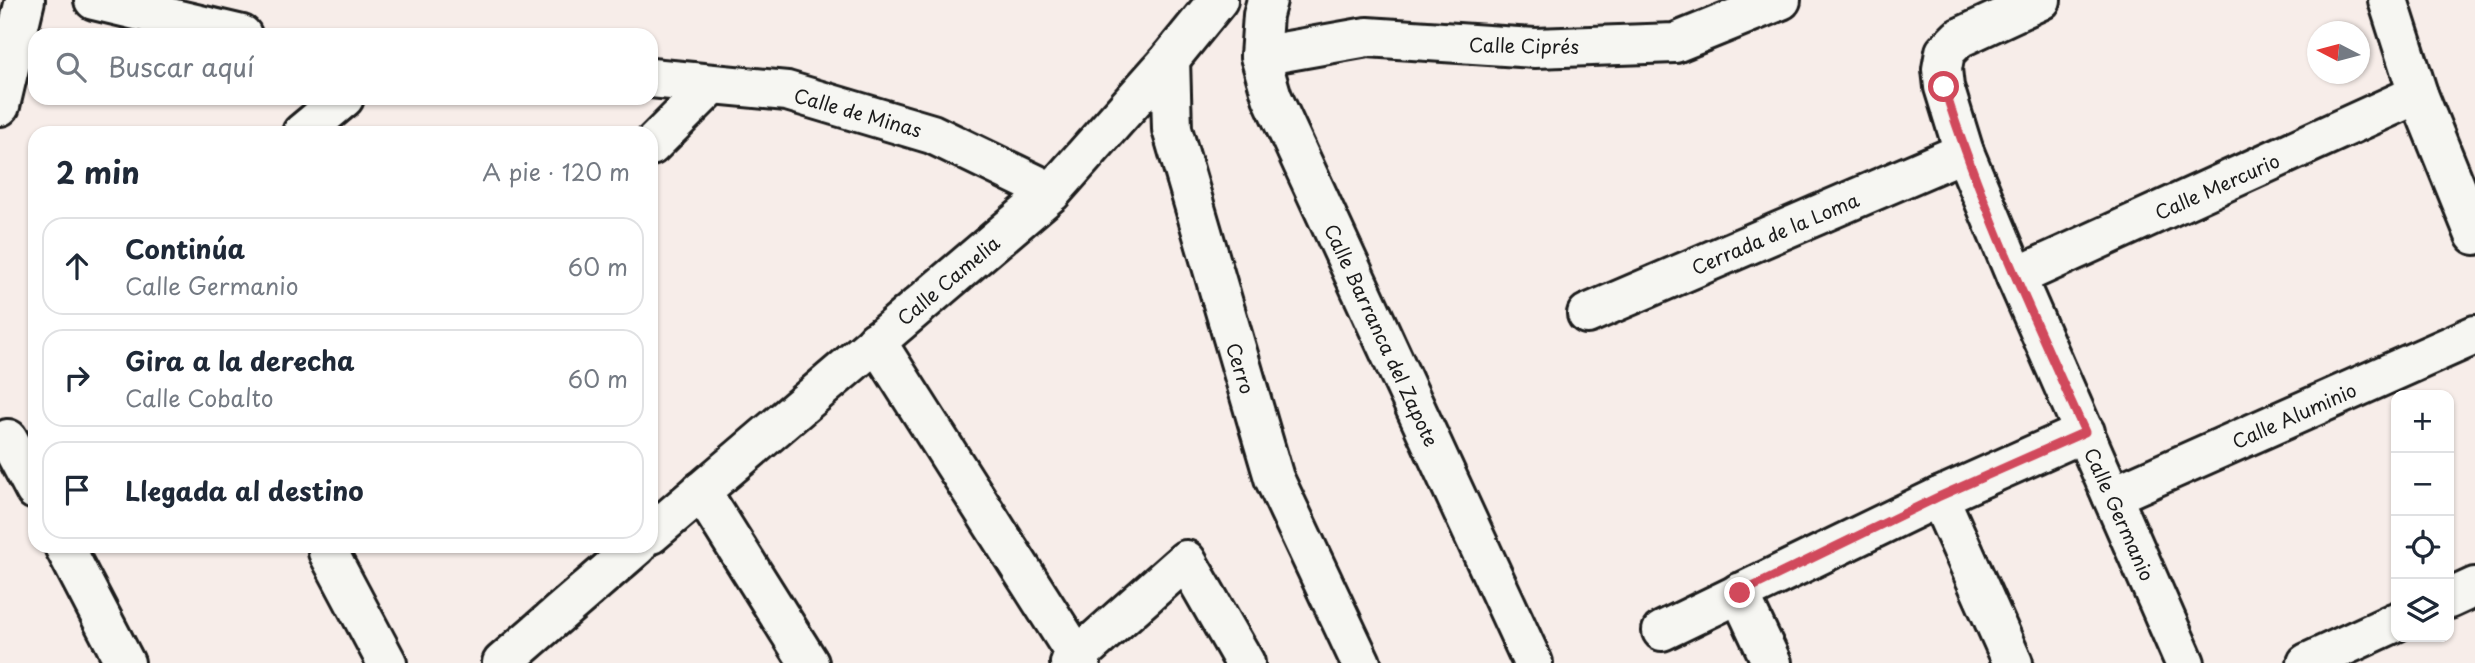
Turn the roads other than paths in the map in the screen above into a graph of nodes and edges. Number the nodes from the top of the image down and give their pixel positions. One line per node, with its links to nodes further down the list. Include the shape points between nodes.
1 (24, 0): 15 (street)
2 (93, 0): 8 (street)
3 (1218, 0): 10 (street, Calle Camelia)
4 (1267, 0): 9 (street, Calle Barranca del Zapote)
5 (1781, 0): 9 (street, Calle Ciprés, via 1675,43 1535,48 1367,37)
6 (2041, 0): 18 (street, Calle Germanio, via 1959,38 1945,52 1944,87)
7 (2388, 0): 13 (street)
8 (212, 28)
9 (1260, 56): 47 (street, Calle Barranca del Zapote, via 1272,97)
10 (1170, 59): 19 (street, Calle Camelia); 46 (street, Cerro, via 1172,129 1274,478)
11 (658, 79): 12 (street, Calle de Minas)
12 (712, 85): 17 (street); 19 (street, Calle de Minas, via 787,91 932,134)
13 (2418, 94): 20 (street); 21 (street, Calle Mercurio)
14 (336, 105): 16 (street)
15 (0, 106)
16 (310, 126)
17 (658, 139)
18 (1964, 152): 21 (street, Calle Germanio); 22 (street, Cerrada de la Loma)
19 (1052, 192): 24 (street, Calle Camelia)
20 (2475, 235)
21 (2016, 277): 25 (street, Calle Germanio)
22 (1587, 314)
23 (2475, 335): 29 (street, Calle Aluminio)
24 (876, 341): 28 (street, Calle Camelia); 41 (street)
25 (2085, 432): 29 (street, Calle Germanio); 30 (street)
26 (14, 440): 27 (street)
27 (28, 473)
28 (701, 491): 31 (street, Calle Camelia); 44 (street)
29 (2112, 496): 50 (street, Calle Germanio)
30 (1938, 497): 36 (street); 49 (street)
31 (658, 528)
32 (68, 553): 42 (street)
33 (329, 553): 43 (street)
34 (629, 553): 40 (street)
35 (2475, 587): 37 (street)
36 (1740, 593): 39 (street); 48 (street)
37 (2454, 597)
38 (2391, 624): 51 (street)
39 (1662, 631)
40 (513, 659)
41 (1076, 661): 45 (street, via 1186,560)
42 (125, 663)
43 (387, 663)
44 (809, 663)
45 (1245, 663)
46 (1361, 663)
47 (1533, 663)
48 (1772, 663)
49 (2013, 663)
50 (2185, 663)
51 (2307, 663)

